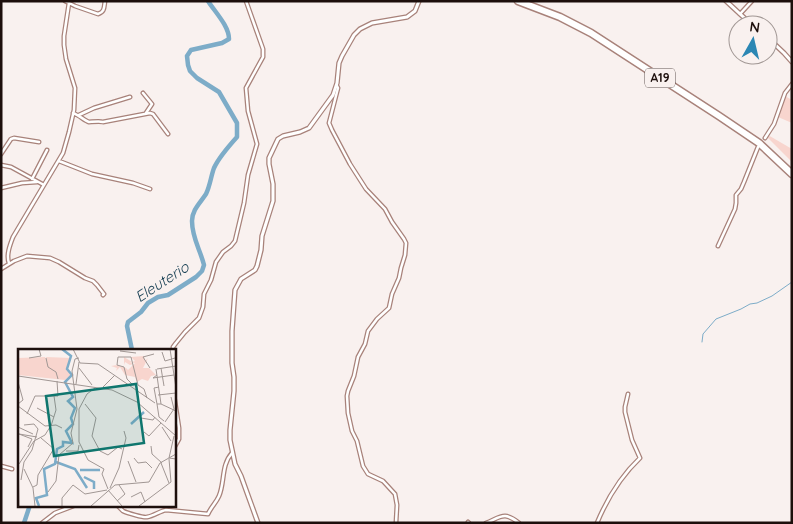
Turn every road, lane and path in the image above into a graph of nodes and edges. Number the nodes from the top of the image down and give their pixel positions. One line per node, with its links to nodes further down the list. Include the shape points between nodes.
1 (65, 1): 9 (street)
2 (105, 1): 9 (street, via 104,10 98,14)
3 (246, 1): 39 (street, via 263,49 263,58 246,88 256,144 244,203 235,240 216,262 198,318)
4 (419, 1): 14 (street, via 407,18 372,23 354,35 339,63)
5 (518, 1): 29 (highway, A19, via 560,16 591,33 759,143)
6 (529, 1): 28 (highway, A19, via 598,33 750,132)
7 (726, 1): 10 (street)
8 (752, 1): 10 (street)
9 (69, 3): 17 (street, via 64,36 66,59 75,88)
10 (740, 14)
11 (778, 47): 12 (street)
12 (792, 62)
13 (792, 84): 21 (street)
14 (337, 86): 43 (street, via 309,128 278,139 269,158 273,201 262,236 259,260 255,270 241,280 234,297); 51 (street, via 329,123 332,130 366,190 385,209 406,243 389,308 368,331 348,391 350,423 364,466 368,474 383,481 395,494)
15 (143, 93): 18 (street, via 152,104)
16 (130, 96): 19 (street)
17 (73, 113): 19 (street); 26 (street)
18 (146, 113): 19 (street, via 90,122); 20 (street, via 153,114)
19 (79, 114)
20 (168, 134)
21 (766, 138)
22 (39, 142): 25 (street, via 11,139)
23 (758, 147): 35 (street)
24 (47, 150): 30 (street)
25 (1, 154)
26 (58, 161): 32 (street); 34 (street, via 92,174)
27 (1, 165): 30 (street)
28 (792, 168)
29 (792, 174)
30 (32, 178): 31 (street)
31 (37, 182): 32 (street); 33 (street)
32 (44, 185): 36 (street, via 10,243)
33 (1, 188)
34 (150, 189)
35 (718, 246)
36 (9, 263): 37 (street); 38 (street, via 27,256 53,258 97,284)
37 (1, 269)
38 (102, 295)
39 (173, 349)
40 (628, 394): 53 (street, via 625,412 640,458 616,488)
41 (175, 402): 42 (street, via 179,439)
42 (175, 446)
43 (232, 453): 47 (street, via 225,467 219,496 208,514 166,510 144,518); 50 (street)
44 (1, 466): 45 (street)
45 (12, 469)
46 (73, 506): 49 (street, via 55,513)
47 (118, 506)
48 (489, 522): 52 (street, via 506,516)
49 (42, 523)
50 (258, 523)
51 (396, 523)
52 (519, 523)
53 (597, 523)

